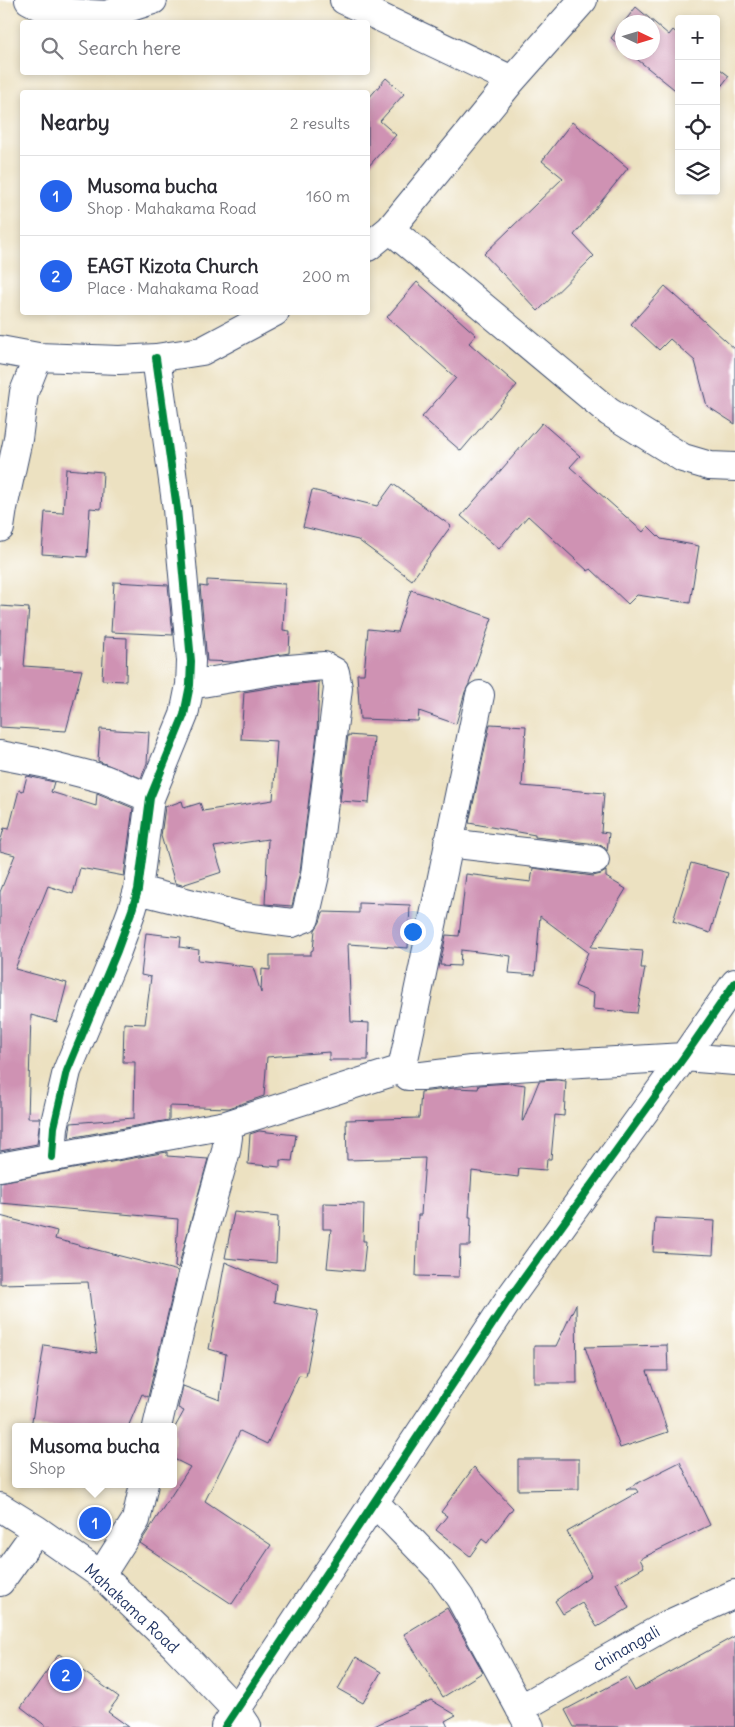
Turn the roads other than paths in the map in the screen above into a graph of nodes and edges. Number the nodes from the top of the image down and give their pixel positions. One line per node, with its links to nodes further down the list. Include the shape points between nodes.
1 (29, 0): 2 (street, via 52,12 106,15)
2 (153, 0)
3 (344, 0): 5 (street)
4 (583, 0): 5 (street)
5 (512, 80): 6 (street)
6 (390, 229): 7 (street); 12 (street, via 609,412 684,458 710,466)
7 (370, 245)
8 (269, 315): 11 (street, via 202,351)
9 (0, 350): 10 (street)
10 (38, 357): 11 (street); 13 (street, via 24,392)
11 (156, 358): 14 (street, via 177,509 191,661)
12 (735, 467)
13 (0, 528)
14 (190, 685): 17 (street, via 184,715); 20 (street, via 278,670 324,666 335,672 338,688 314,874 305,918 292,923 245,917)
15 (480, 695): 18 (street)
16 (0, 755): 17 (street, via 104,779)
17 (150, 798): 20 (street)
18 (448, 843): 19 (street); 24 (street)
19 (594, 860)
20 (138, 890): 26 (street, via 117,951 67,1071 54,1127)
21 (735, 983): 22 (street)
22 (684, 1058): 23 (street); 24 (street, via 472,1070 422,1076 408,1076); 30 (street, via 511,1296)
23 (735, 1061)
24 (402, 1069): 25 (street)
25 (226, 1125): 26 (street); 28 (street, via 226,1151 201,1240)
26 (52, 1157): 27 (street)
27 (0, 1167)
28 (159, 1423)
29 (143, 1488): 33 (street, via 136,1520)
30 (374, 1502): 36 (street, via 440,1570 460,1598); 37 (street, via 258,1676)
31 (0, 1507): 32 (street, Mahakama Road)
32 (37, 1530): 33 (street, Mahakama Road); 34 (street)
33 (101, 1575): 37 (street, Mahakama Road, via 175,1646)
34 (0, 1582)
35 (735, 1594): 36 (street, chinangali, via 667,1625)
36 (525, 1718)
37 (236, 1722)

